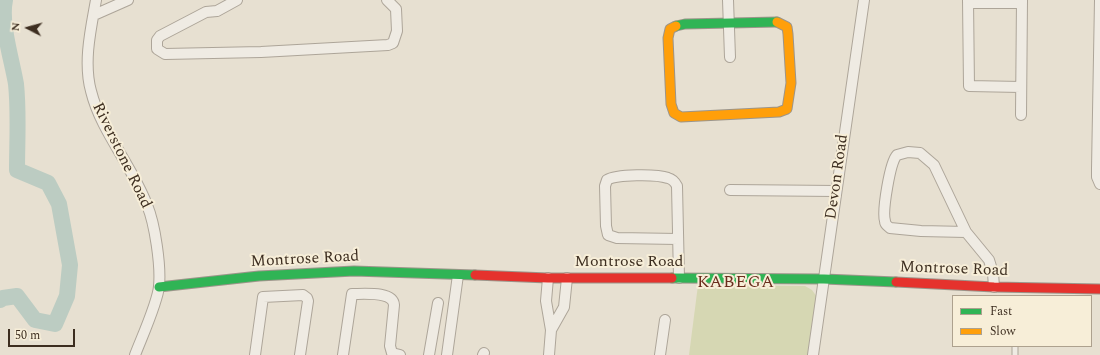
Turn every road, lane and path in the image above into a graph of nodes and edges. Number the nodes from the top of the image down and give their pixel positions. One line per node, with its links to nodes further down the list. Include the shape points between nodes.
1 (96, 0): 10 (street, Riverstone Road)
2 (128, 0): 10 (street)
3 (237, 0): 4 (street, via 217,11 206,12 160,36 157,40 157,49 165,54 388,45 393,43 397,31 396,9)
4 (388, 0)
5 (728, 0): 11 (street)
6 (864, 0): 18 (street, Devon Road)
7 (1100, 0): 14 (street)
8 (968, 1): 9 (street); 13 (street, via 969,86)
9 (1022, 2): 13 (street)
10 (94, 15): 26 (street, Riverstone Road, via 88,71 90,89 97,111 147,205 155,237)
11 (730, 23): 11 (street, via 686,24 670,29 668,38 671,104 677,116 779,112 789,107 790,40 787,27 777,22); 12 (street)
12 (730, 57)
13 (1021, 87): 15 (street)
14 (1099, 94): 16 (street, via 1097,177)
15 (1021, 115)
16 (1100, 184)
17 (730, 190): 18 (street)
18 (836, 191): 25 (street, Devon Road)
19 (966, 232): 19 (street, via 931,161 920,153 908,152 897,155 890,174 884,219 887,226 921,231); 27 (street, via 989,260)
20 (678, 239): 20 (street, via 617,238 608,235 605,206 607,180 619,176 663,177 672,180 677,186); 24 (street)
21 (458, 275): 22 (street, Montrose Road); 26 (street, Montrose Road, via 354,271 259,276); 38 (street)
22 (548, 278): 23 (street, Montrose Road); 31 (street, via 546,301)
23 (567, 278): 24 (street, Montrose Road); 31 (street, via 564,307)
24 (679, 278): 25 (street, Montrose Road)
25 (824, 279): 27 (street, Montrose Road, via 977,289); 41 (street, Devon Road)
26 (160, 287): 32 (street, Riverstone Road)
27 (994, 287): 28 (street, Montrose Road)
28 (1100, 289)
29 (438, 303): 37 (street)
30 (665, 320): 40 (street)
31 (551, 330): 39 (street)
32 (135, 355)
33 (255, 355): 34 (street, via 263,297 303,295 308,301)
34 (300, 355)
35 (344, 355): 36 (street, via 352,294 387,296 392,299 394,306 390,348 392,353)
36 (400, 355)
37 (429, 355)
38 (447, 355)
39 (549, 355)
40 (660, 355)
41 (813, 355)

